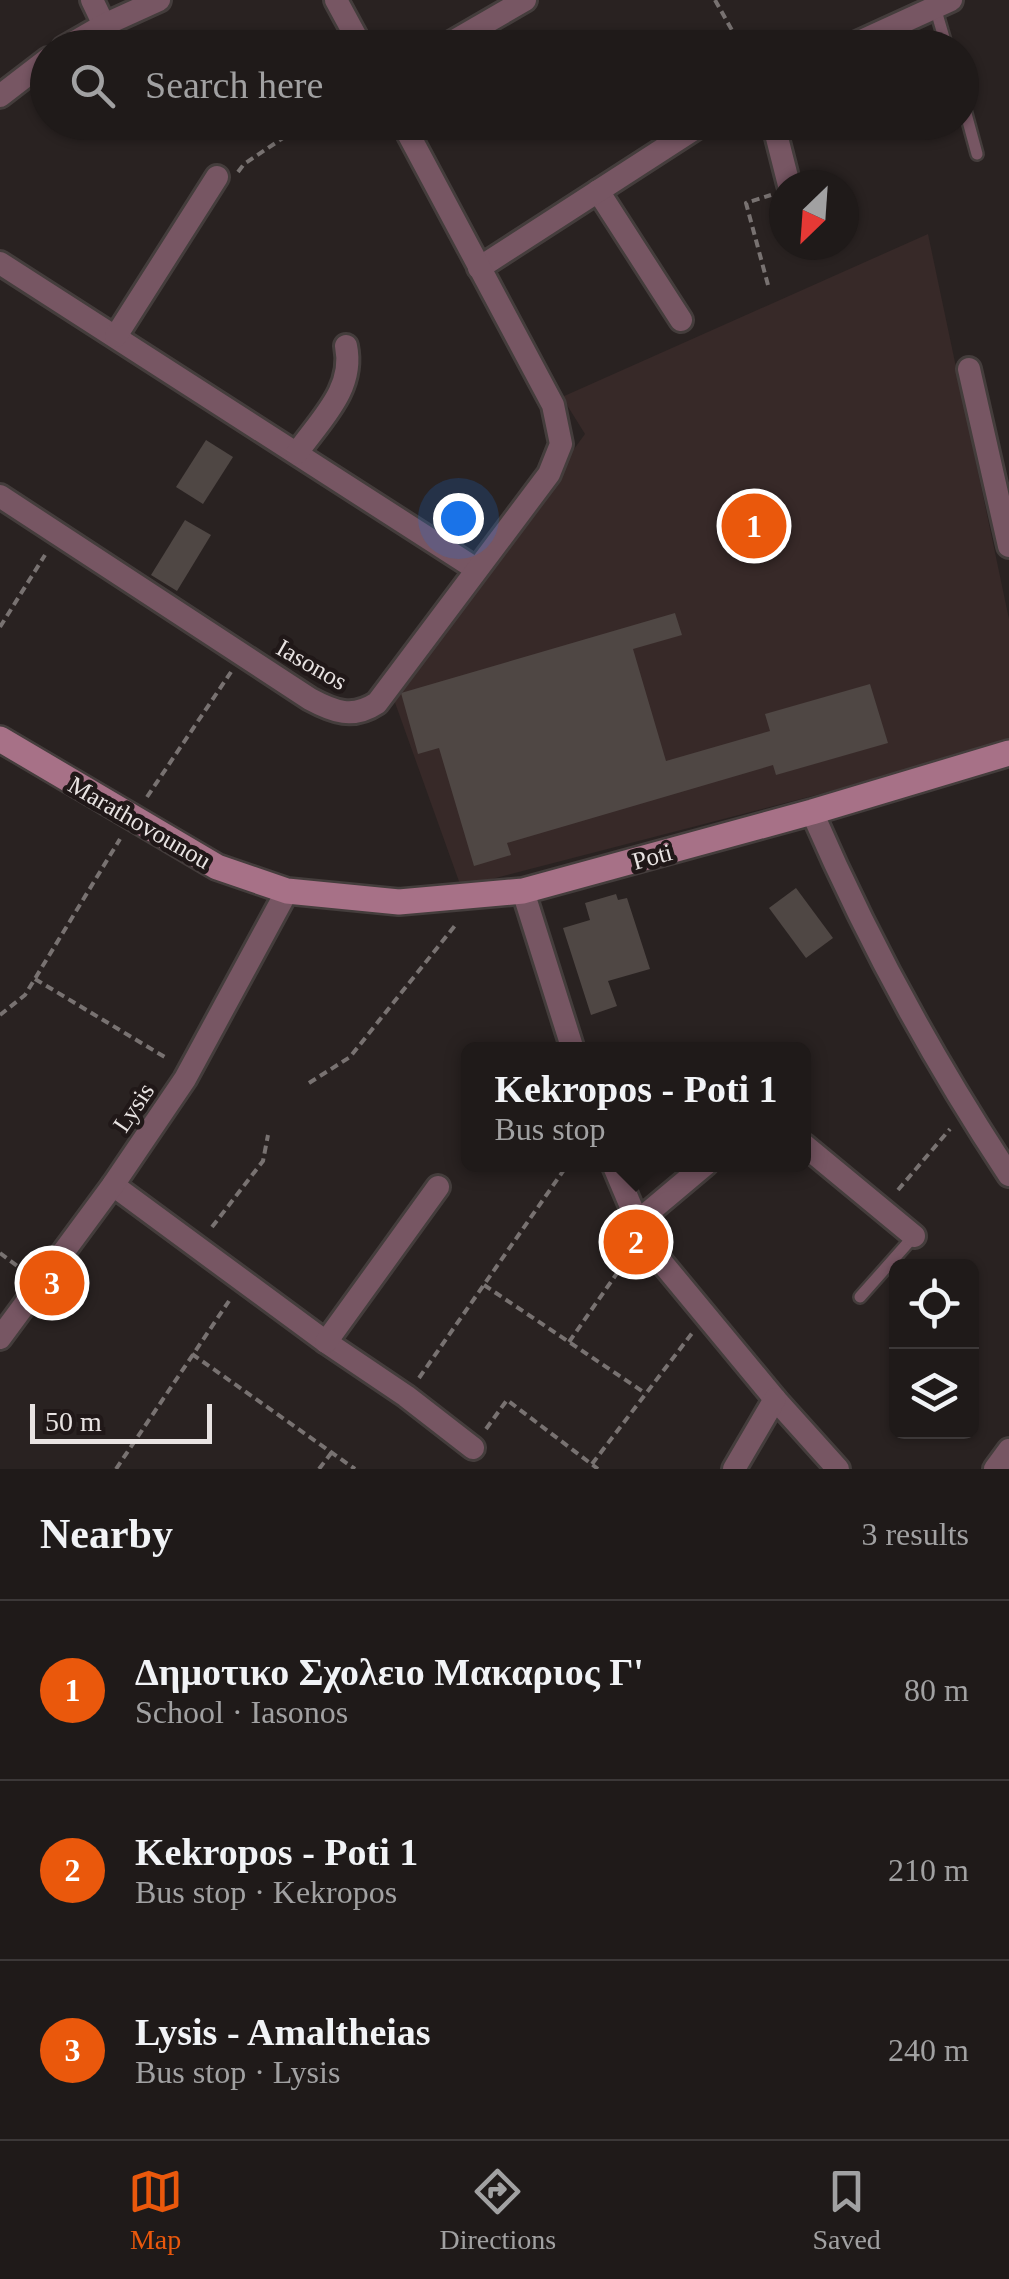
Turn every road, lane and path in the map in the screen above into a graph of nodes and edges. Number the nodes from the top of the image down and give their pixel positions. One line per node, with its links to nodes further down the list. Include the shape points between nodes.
1 (92, 0): 7 (street)
2 (160, 0): 7 (street)
3 (336, 0): 9 (street)
4 (525, 0): 10 (street)
5 (715, 0): 11 (path)
6 (943, 4): 12 (street); 13 (lane)
7 (104, 24): 8 (street)
8 (94, 30)
9 (352, 30)
10 (473, 30)
11 (732, 30)
12 (886, 30)
13 (945, 30)
14 (30, 72): 15 (street)
15 (0, 96)
16 (279, 140): 23 (path)
17 (411, 140): 27 (street, Iasonos)
18 (677, 140): 24 (street)
19 (776, 140): 22 (street)
20 (974, 140): 21 (lane)
21 (978, 154)
22 (782, 170)
23 (226, 176): 30 (street)
24 (598, 192): 27 (street); 29 (street)
25 (769, 194): 28 (path, via 746,203)
26 (0, 263): 30 (street)
27 (479, 268): 37 (street, Iasonos, via 559,423 558,455 549,474)
28 (768, 285)
29 (682, 320)
30 (116, 336): 33 (street)
31 (346, 346): 33 (street, via 341,391)
32 (970, 369): 36 (street)
33 (297, 453): 37 (street)
34 (0, 496): 35 (street, Iasonos)
35 (58, 534): 37 (street, Iasonos, via 340,713 378,703); 38 (path)
36 (1009, 546)
37 (476, 569)
38 (0, 627)
39 (0, 739): 42 (street, Marathovounou, via 217,867)
40 (1009, 753): 41 (street, Poti)
41 (812, 812): 43 (street, Poti); 49 (street, via 860,918)
42 (287, 891): 44 (street, Poti, via 400,902); 47 (street, Lysis)
43 (523, 891): 44 (street, Poti); 46 (street)
44 (478, 895): 48 (path, via 350,1058)
45 (35, 979): 47 (path)
46 (570, 1042)
47 (190, 1072): 56 (street, Lysis)
48 (310, 1083)
49 (966, 1110): 55 (street); 58 (path)
50 (268, 1135): 61 (path, via 263,1161)
51 (811, 1151): 58 (street)
52 (562, 1172): 63 (path)
53 (616, 1172): 59 (street)
54 (698, 1172): 59 (street)
55 (1009, 1175)
56 (114, 1185): 61 (street); 66 (street, Lysis)
57 (438, 1187): 67 (street)
58 (881, 1210): 60 (street)
59 (640, 1228): 65 (street); 68 (path)
60 (914, 1236): 64 (lane)
61 (197, 1247): 62 (street)
62 (242, 1281): 67 (street); 69 (path)
63 (484, 1285): 68 (path); 71 (path)
64 (860, 1297)
65 (705, 1316): 70 (path); 72 (street)
66 (0, 1338)
67 (326, 1342): 71 (street)
68 (569, 1342): 70 (path)
69 (192, 1354): 76 (path); 78 (path)
70 (646, 1394): 77 (path)
71 (406, 1396): 74 (street)
72 (776, 1399): 82 (street); 83 (street)
73 (507, 1400): 77 (path)
74 (473, 1448)
75 (1009, 1450): 84 (street)
76 (332, 1452): 79 (path); 80 (path)
77 (592, 1464): 81 (path)
78 (116, 1469)
79 (319, 1469)
80 (355, 1469)
81 (598, 1469)
82 (734, 1469)
83 (838, 1469)
84 (995, 1469)

